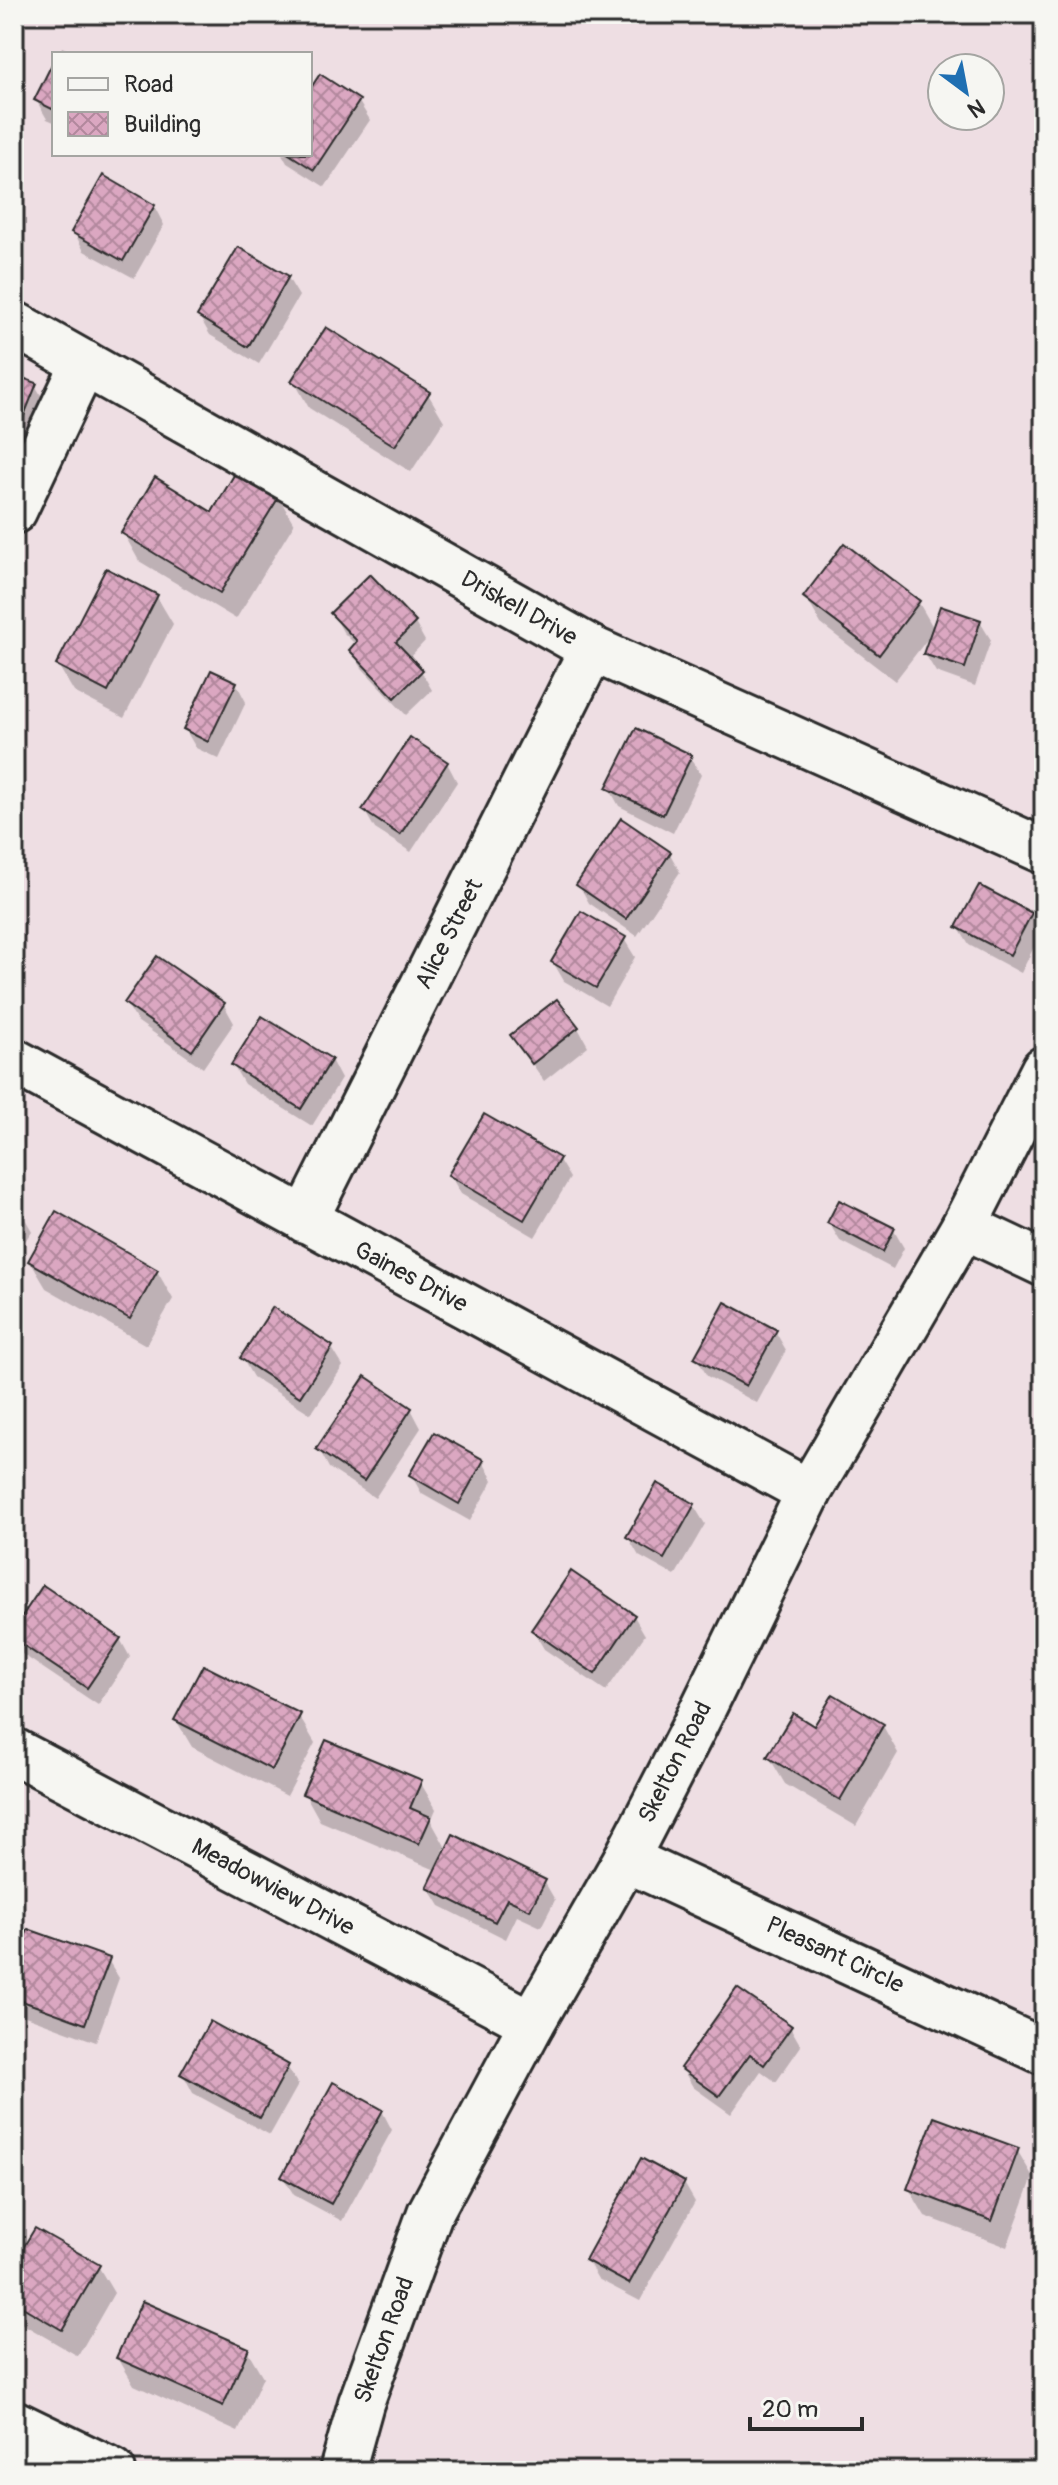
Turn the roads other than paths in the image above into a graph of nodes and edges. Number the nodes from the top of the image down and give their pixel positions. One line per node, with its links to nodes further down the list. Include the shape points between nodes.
1 (14, 324): 2 (street, Driskell Drive)
2 (84, 363): 3 (street); 4 (street, Driskell Drive)
3 (14, 511)
4 (592, 649): 5 (street, Driskell Drive); 8 (street, Alice Street)
5 (1044, 851)
6 (14, 1061): 8 (street, Gaines Drive)
7 (1044, 1069): 9 (street, Skelton Road)
8 (305, 1220): 11 (street, Gaines Drive)
9 (964, 1226): 10 (street); 11 (street, Skelton Road)
10 (1044, 1264)
11 (809, 1492): 13 (street, Skelton Road)
12 (14, 1751): 14 (street, Meadowview Drive)
13 (626, 1859): 14 (street, Skelton Road); 15 (street, Pleasant Circle)
14 (532, 2023): 18 (street, Skelton Road, via 430,2213)
15 (1044, 2052)
16 (26, 2443): 17 (street)
17 (113, 2471)
18 (342, 2471)

